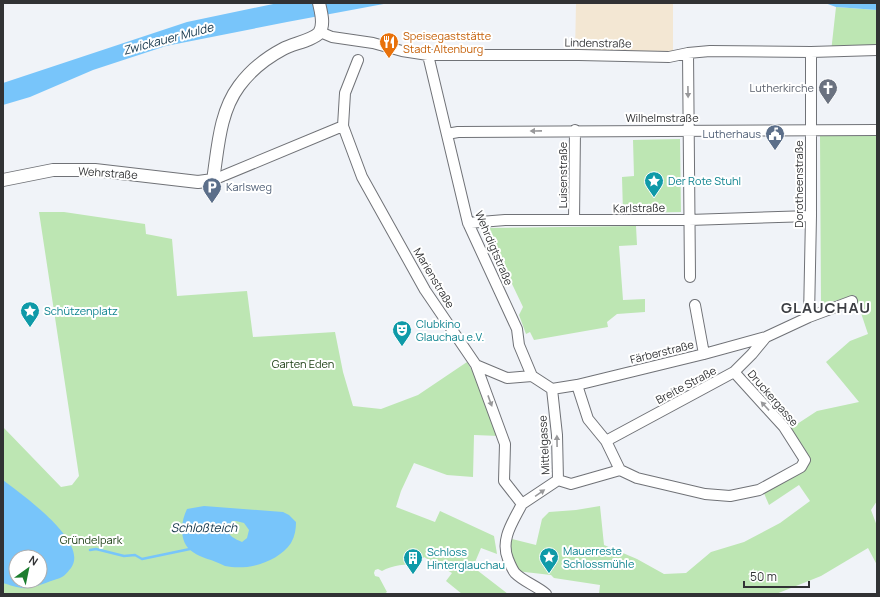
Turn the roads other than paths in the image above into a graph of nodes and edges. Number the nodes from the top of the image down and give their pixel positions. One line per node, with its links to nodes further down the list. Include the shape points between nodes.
1 (319, 3): 2 (street)
2 (321, 28): 6 (street, Lindenstraße, via 332,37); 15 (street, via 315,36 268,57 238,87 226,110 221,128)
3 (877, 50): 4 (street, Lindenstraße)
4 (811, 52): 5 (street, Lindenstraße); 11 (street, Dorotheenstraße)
5 (688, 53): 6 (street, Lindenstraße, via 669,57); 10 (street, one-way to 10)
6 (428, 55): 13 (street, Wehrdigtstraße)
7 (358, 60): 8 (street, Marienstraße, via 345,93)
8 (343, 126): 15 (street, Wehrstraße); 26 (street, Marienstraße, via 362,177 424,290)
9 (575, 130): 10 (street, Wilhelmstraße); 13 (street, Wilhelmstraße, one-way to 13); 17 (street, Luisenstraße)
10 (689, 130): 11 (street, Wilhelmstraße); 18 (street)
11 (811, 130): 12 (street, Wilhelmstraße); 16 (street, Dorotheenstraße)
12 (877, 130)
13 (447, 134): 19 (street, Wehrdigtstraße)
14 (3, 180): 15 (street, Wehrstraße, via 53,170 96,170 198,182)
15 (213, 180)
16 (811, 216): 18 (street, Karlstraße); 23 (street, Dorotheenstraße)
17 (574, 220): 18 (street, Karlstraße); 19 (street, Karlstraße)
18 (689, 220): 20 (street)
19 (468, 223): 28 (street, Wehrdigtstraße, via 517,330)
20 (690, 277)
21 (852, 301): 23 (street, Färberstraße)
22 (695, 305): 25 (street)
23 (809, 317): 24 (street, Färberstraße)
24 (766, 336): 25 (street, Färberstraße); 27 (street, Breite Straße)
25 (704, 354): 29 (street, Färberstraße)
26 (476, 365): 28 (street, via 507,378); 34 (street, Marienstraße, one-way to 34, via 505,444 504,481)
27 (734, 372): 31 (street, Breite Straße); 32 (street, Druckergasse, one-way to 27, via 637,478 682,489 730,496 759,490 801,467 805,460 784,427)
28 (532, 376): 30 (street)
29 (577, 385): 30 (street, Färberstraße); 31 (street, via 588,418)
30 (552, 389): 33 (street, Mittelgasse, one-way to 30)
31 (606, 441): 32 (street)
32 (620, 470): 33 (street, via 571,484)
33 (558, 480): 34 (street, Mittelgasse, one-way to 33)
34 (522, 504): 35 (street, via 506,536 505,552 515,572)
35 (546, 594)

